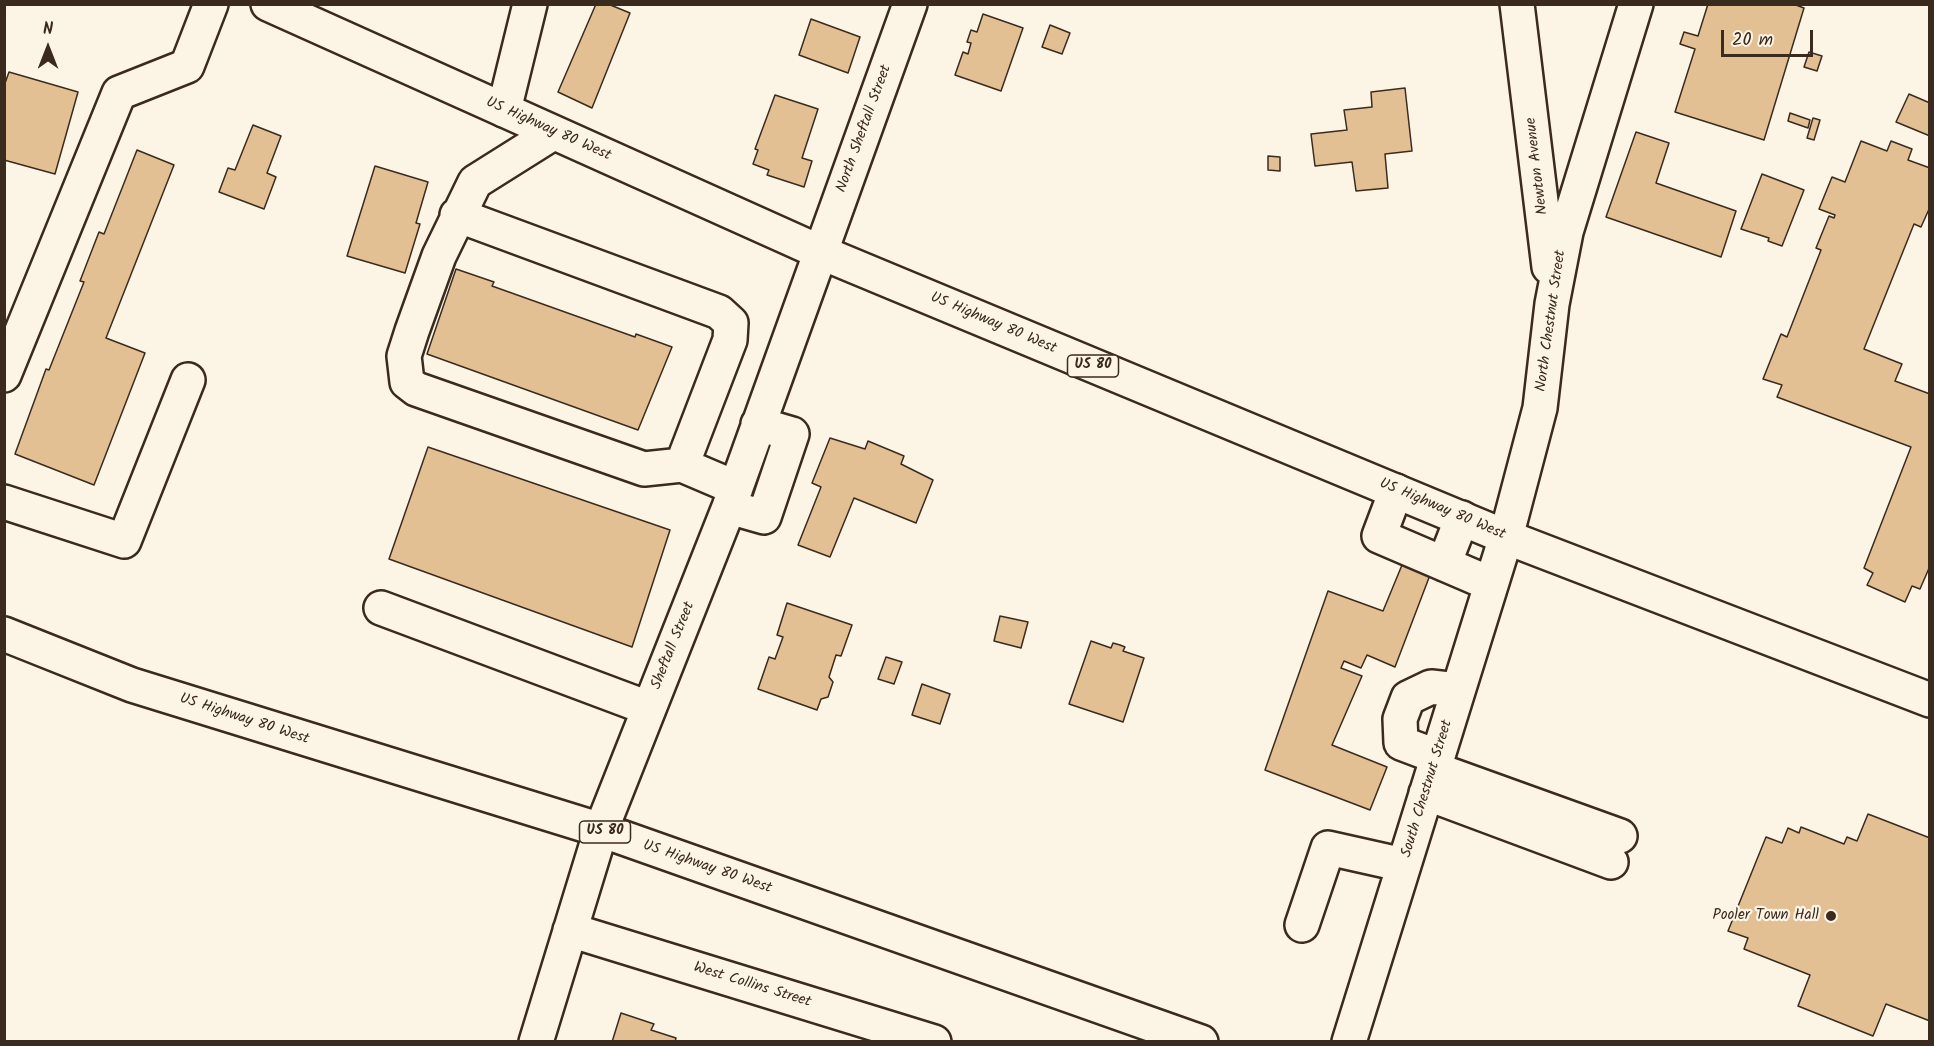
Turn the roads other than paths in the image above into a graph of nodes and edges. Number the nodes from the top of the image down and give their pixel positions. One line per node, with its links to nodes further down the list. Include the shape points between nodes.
1 (211, 4): 13 (main road, via 187,66 118,93)
2 (268, 4): 7 (main road, US Highway 80 West / US 80)
3 (530, 4): 8 (main road)
4 (910, 4): 11 (main road, North Sheftall Street)
5 (1517, 4): 12 (main road, Newton Avenue, via 1549,259)
6 (1636, 4): 12 (main road, North Chestnut Street, via 1566,232)
7 (303, 12): 8 (main road, US Highway 80 West / US 80)
8 (504, 110): 9 (main road, US Highway 80 West / US 80)
9 (554, 133): 10 (main road, via 474,182); 11 (main road, US Highway 80 West / US 80)
10 (457, 215): 15 (main road, via 719,312 731,323 730,340); 15 (main road, via 411,331 404,356 407,382 416,389 644,469)
11 (820, 252): 16 (main road, US Highway 80 West / US 80); 17 (main road, via 758,424 792,434 765,517)
12 (1549, 328): 20 (main road, North Chestnut Street, via 1540,408)
13 (4, 375)
14 (188, 380): 18 (main road, via 124,541)
15 (682, 465): 17 (main road)
16 (1396, 491): 19 (main road, US Highway 80 West / US 80); 21 (main road, via 1378,536)
17 (732, 498): 27 (main road, Sheftall Street)
18 (4, 502)
19 (1462, 518): 20 (main road, US Highway 80 West / US 80); 21 (main road)
20 (1506, 537): 22 (main road, South Chestnut Street); 26 (main road, US Highway 80 West / US 80)
21 (1444, 564): 22 (main road)
22 (1491, 584): 25 (main road, South Chestnut Street)
23 (381, 608): 27 (main road)
24 (4, 634): 29 (main road, US Highway 80 West / US 80, via 132,685)
25 (1458, 690): 28 (main road, South Chestnut Street); 28 (main road, via 1431,687 1408,698 1400,719 1401,743)
26 (1929, 700)
27 (648, 708): 29 (main road, Sheftall Street)
28 (1433, 773): 30 (main road); 31 (main road, South Chestnut Street)
29 (600, 830): 33 (main road, Sheftall Street); 36 (main road, US Highway 80 West / US 80)
30 (1615, 849)
31 (1404, 865): 32 (main road, via 1328,848); 37 (main road, South Chestnut Street)
32 (1302, 925)
33 (570, 930): 34 (main road, Sheftall Street); 35 (main road, West Collins Street)
34 (536, 1041)
35 (934, 1041)
36 (1201, 1041)
37 (1349, 1041)

